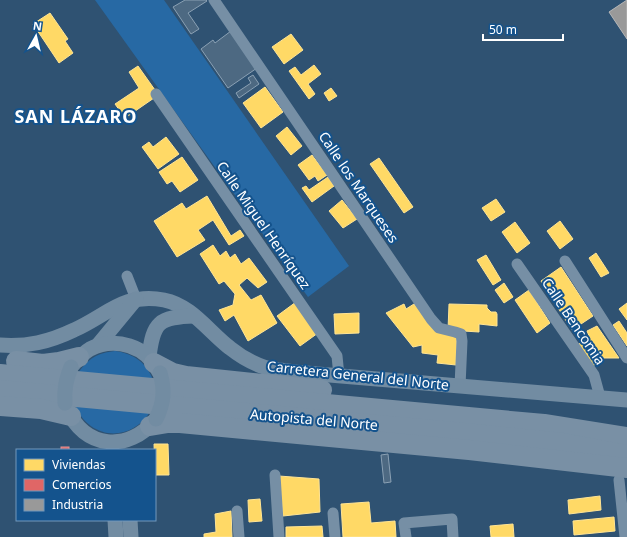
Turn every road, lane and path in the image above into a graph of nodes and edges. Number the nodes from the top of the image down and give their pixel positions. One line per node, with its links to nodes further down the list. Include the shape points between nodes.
1 (214, 0): 16 (street, Calle los Marqueses, via 435,324 439,328 461,334)
2 (156, 94): 15 (street, Calle Miguel Henríquez, via 337,356)
3 (565, 261): 10 (street)
4 (517, 264): 18 (street, Calle Bencomia, via 594,375)
5 (127, 276): 6 (street)
6 (136, 299): 7 (main road, Carretera General del Norte, via 164,300); 8 (main road, Carretera General del Norte, via 108,310 76,330 37,344); 9 (main road)
7 (194, 316): 13 (main road, via 177,316 163,320 155,328 151,340); 15 (main road, Carretera General del Norte, via 229,348 265,367)
8 (0, 345)
9 (98, 346): 12 (main road); 13 (main road, via 110,343 134,347)
10 (627, 358)
11 (0, 360): 12 (highway, via 43,364)
12 (75, 362): 21 (main road, bridge, via 64,390)
13 (154, 364): 22 (main road, bridge, via 164,393 161,409); 23 (highway, via 186,376 425,400)
14 (0, 374): 24 (highway, Autopista del Norte, via 536,423)
15 (339, 376): 16 (main road, Carretera General del Norte)
16 (460, 386): 18 (main road, Carretera General del Norte)
17 (0, 390): 27 (highway, Autopista del Norte, via 499,436 563,443)
18 (600, 397): 19 (main road, Carretera General del Norte)
19 (627, 400)
20 (0, 406): 21 (highway)
21 (68, 410): 26 (main road, via 81,429)
22 (153, 423): 25 (main road); 28 (highway, via 180,423 469,450)
23 (627, 429)
24 (627, 437)
25 (130, 444): 26 (main road, via 118,442)
26 (104, 445)
27 (627, 455)
28 (623, 474): 41 (street)
29 (275, 476): 37 (street)
30 (237, 511): 36 (street)
31 (334, 513): 38 (street)
32 (115, 521): 34 (main road)
33 (130, 521): 35 (main road)
34 (116, 537)
35 (130, 537)
36 (239, 537)
37 (279, 537)
38 (335, 537)
39 (406, 537): 40 (street, via 404,523 452,519)
40 (453, 537)
41 (625, 537)

